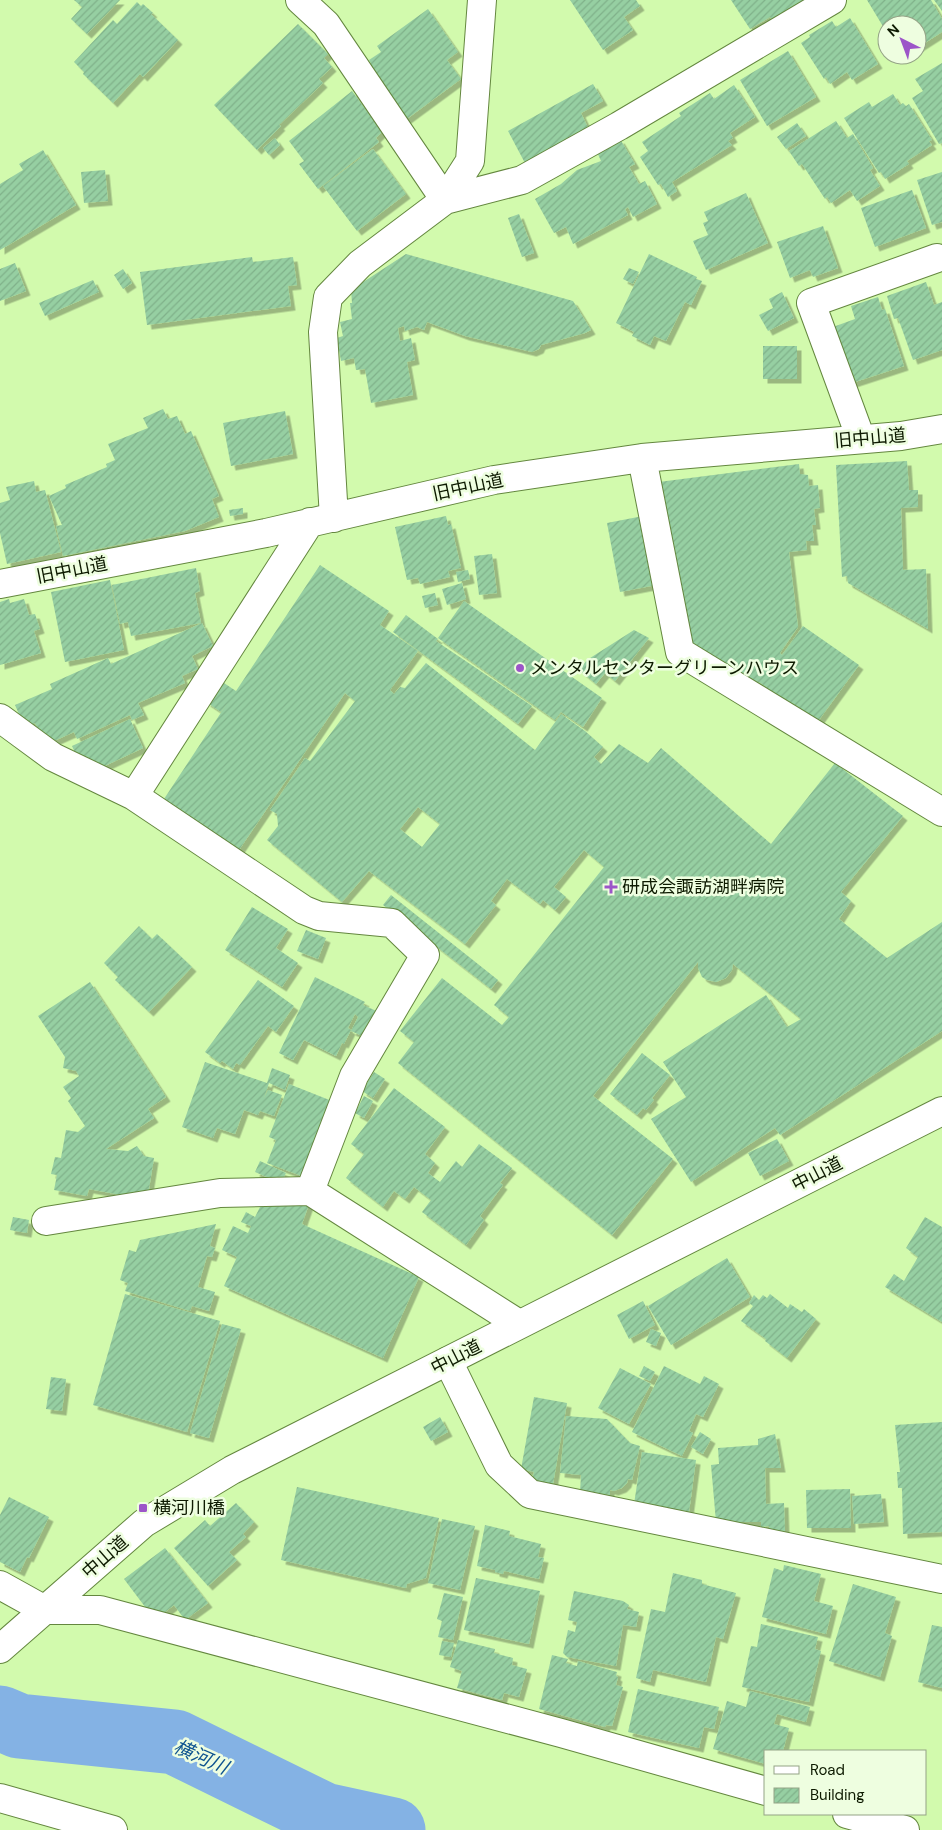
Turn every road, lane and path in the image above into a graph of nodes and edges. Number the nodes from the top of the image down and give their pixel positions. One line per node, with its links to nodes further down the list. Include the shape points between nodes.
1 (300, 0): 4 (main road, via 326,24)
2 (482, 0): 4 (main road, via 470,161)
3 (832, 0): 4 (main road, via 522,180)
4 (445, 200): 9 (main road, via 360,264 328,296 323,332)
5 (937, 258): 7 (main road, via 811,303)
6 (942, 429): 7 (main road, 旧中山道)
7 (861, 439): 8 (main road, 旧中山道)
8 (642, 458): 9 (main road, 旧中山道, via 494,480); 13 (main road, via 680,652)
9 (322, 520): 10 (main road, 旧中山道); 12 (main road)
10 (0, 584)
11 (0, 718): 12 (main road, via 53,756)
12 (134, 796): 15 (main road, via 304,910 319,916 392,923 425,955 354,1076)
13 (942, 812)
14 (942, 1111): 17 (main road, 中山道)
15 (310, 1191): 16 (main road, via 220,1193); 17 (main road)
16 (46, 1221)
17 (519, 1324): 18 (main road, 中山道)
18 (448, 1361): 19 (main road, via 498,1465 530,1494); 21 (main road, 中山道, via 232,1470 144,1523)
19 (942, 1579)
20 (0, 1585): 21 (main road)
21 (45, 1610): 22 (main road, 中山道); 23 (main road, via 100,1610)
22 (7, 1643)
23 (764, 1790)
24 (0, 1798): 26 (main road)
25 (851, 1815): 27 (main road)
26 (113, 1830)
27 (904, 1830)

